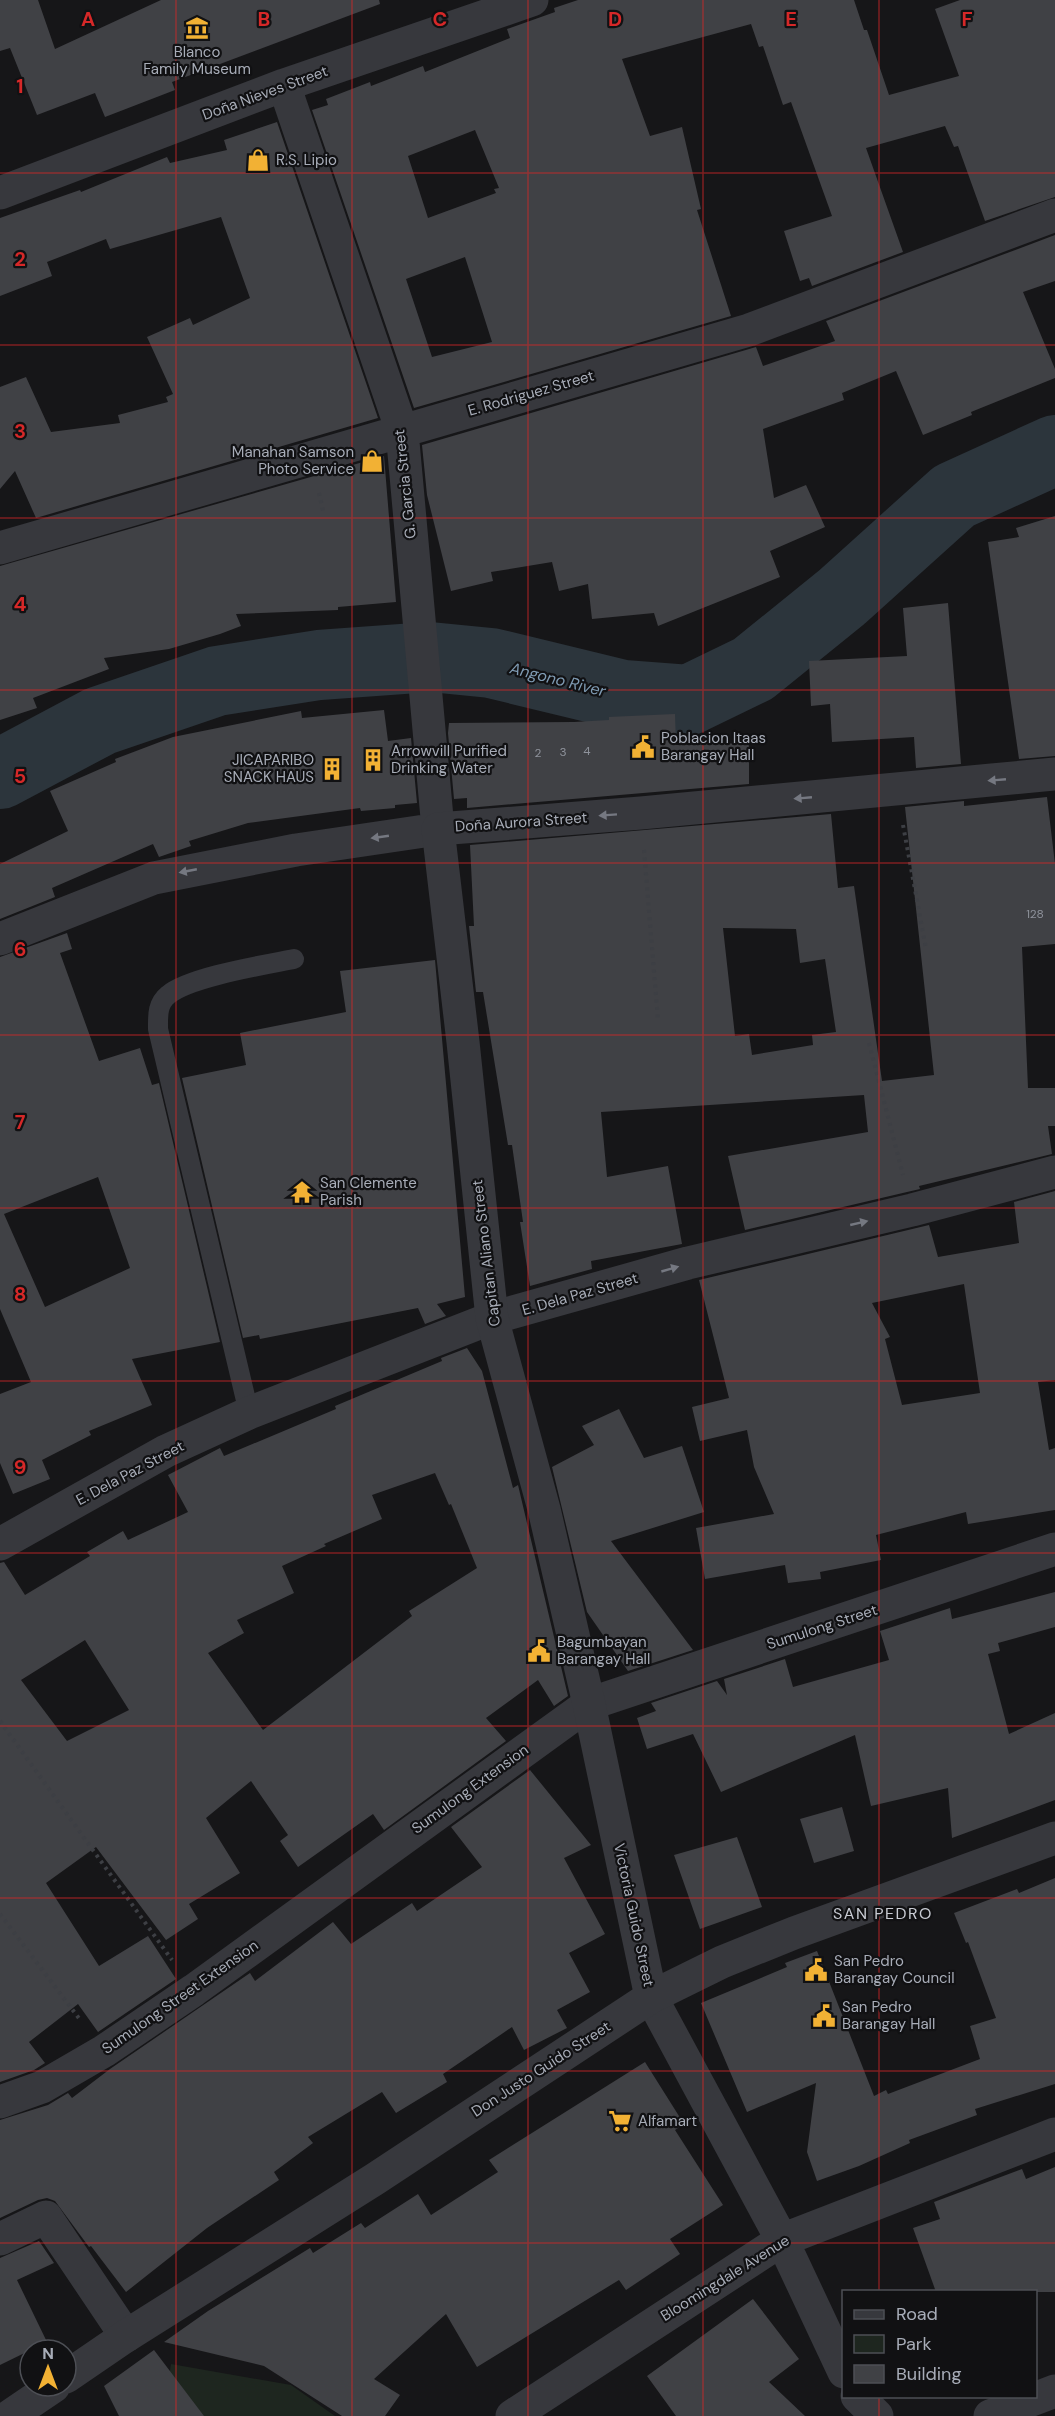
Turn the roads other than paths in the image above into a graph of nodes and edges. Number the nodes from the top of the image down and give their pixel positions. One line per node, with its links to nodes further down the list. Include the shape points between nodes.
1 (532, 0): 2 (street, Doña Nieves Street)
2 (284, 85): 3 (street, Doña Nieves Street); 5 (street, G. Garcia Street)
3 (0, 193)
4 (1055, 215): 5 (street, E. Rodriguez Street, via 749,330)
5 (402, 431): 6 (street, E. Rodriguez Street); 8 (street, G. Garcia Street)
6 (0, 548)
7 (1055, 774): 8 (street, Doña Aurora Street, one-way to 8)
8 (438, 829): 9 (street, Doña Aurora Street, one-way to 9, via 296,850 154,878); 12 (street, Capitan Aliano Street)
9 (0, 939)
10 (294, 959): 13 (lane, via 198,980 168,995 158,1009 158,1029)
11 (1055, 1172): 12 (street, E. Dela Paz Street, one-way to 11, via 688,1263)
12 (492, 1318): 13 (street, E. Dela Paz Street); 16 (street, Capitan Aliano Street, via 544,1509)
13 (249, 1413): 14 (street, E. Dela Paz Street, via 166,1451)
14 (0, 1544)
15 (1055, 1549): 16 (street, Sumulong Street)
16 (589, 1704): 18 (street, Sumulong Extension); 19 (street, Victoria Guido Street)
17 (1055, 1838): 19 (street, Don Justo Guido Street, via 794,1933)
18 (194, 1990): 20 (street, Sumulong Street Extension, via 104,2051 42,2087)
19 (651, 1997): 23 (street, Victoria Guido Street); 24 (street, Don Justo Guido Street, via 375,2179)
20 (0, 2102)
21 (1055, 2134): 23 (street, Bloomingdale Avenue)
22 (0, 2239): 24 (street, via 46,2217)
23 (782, 2240): 26 (street, Victoria Guido Street); 32 (street, Bloomingdale Avenue)
24 (126, 2336): 25 (street, Don Justo Guido Street)
25 (78, 2370)
26 (842, 2370)
27 (1055, 2391): 31 (street)
28 (36, 2398): 33 (street)
29 (858, 2398): 34 (street)
30 (1037, 2398): 35 (street)
31 (1037, 2398)
32 (524, 2413)
33 (9, 2416)
34 (877, 2416)
35 (990, 2416)

